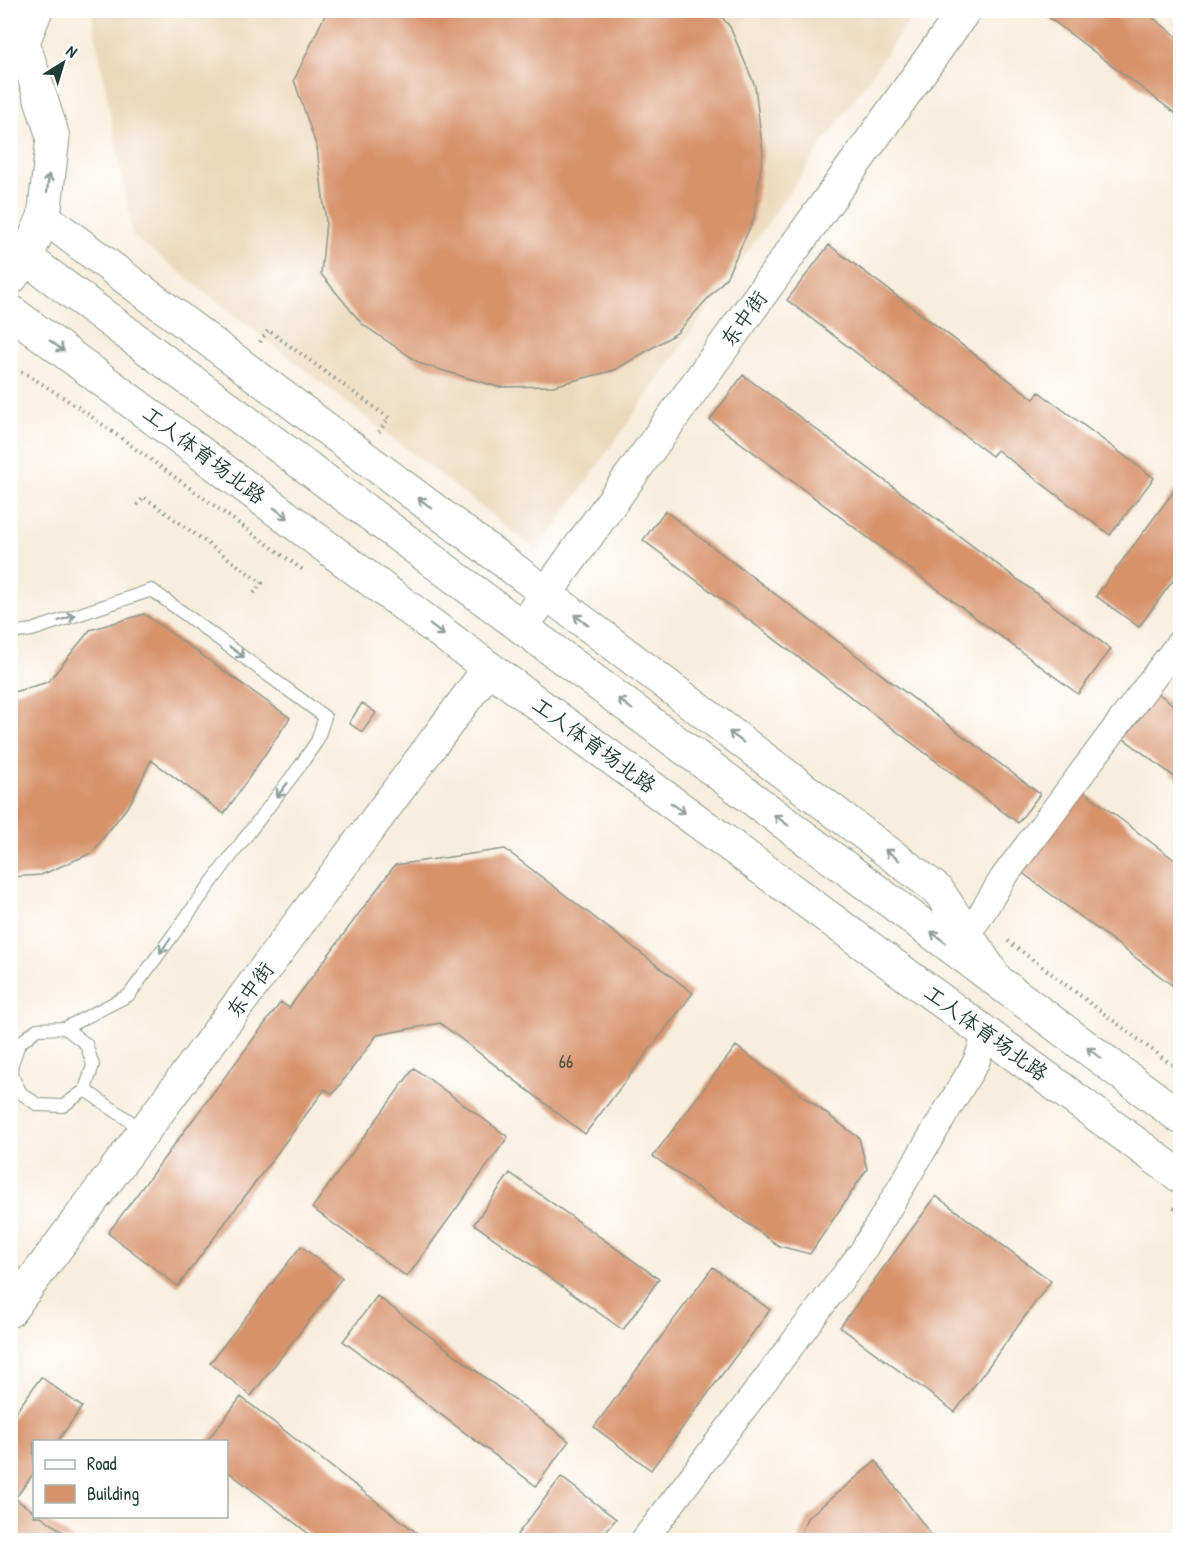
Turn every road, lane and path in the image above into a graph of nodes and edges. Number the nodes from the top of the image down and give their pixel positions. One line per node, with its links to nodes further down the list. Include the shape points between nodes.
1 (36, 10): 3 (main road)
2 (965, 10): 11 (street, 东中街)
3 (17, 35): 4 (main road, one-way to 3, via 53,137)
4 (44, 217): 5 (main road); 11 (street, one-way to 4)
5 (18, 269): 12 (main road)
6 (10, 311): 15 (main road, 工人体育场北路, one-way to 15)
7 (256, 347): 8 (path, via 268,330 389,418)
8 (375, 438)
9 (137, 505): 10 (path, via 144,497 262,583)
10 (254, 593)
11 (547, 594): 12 (street, 东中街); 16 (street, one-way to 11, via 938,890)
12 (522, 627): 17 (main road, one-way to 12)
13 (10, 633): 18 (lane, one-way to 18, via 32,630 152,590 325,717 317,741 300,766 129,995)
14 (1180, 642): 16 (street)
15 (489, 668): 19 (main road, 工人体育场北路, one-way to 19); 24 (street, 东中街)
16 (972, 925): 17 (street); 20 (path)
17 (999, 983): 23 (main road, one-way to 17)
18 (65, 1028): 21 (lane, via 37,1029 19,1044); 22 (lane, via 86,1044 93,1065)
19 (986, 1034): 25 (main road, 工人体育场北路); 27 (street, via 976,1062 862,1252)
20 (1180, 1071)
21 (11, 1074): 22 (lane, via 21,1093 38,1105 63,1106)
22 (85, 1090): 24 (lane)
23 (1180, 1117)
24 (144, 1131): 26 (street, 东中街)
25 (1180, 1176)
26 (10, 1311)
27 (644, 1540)

